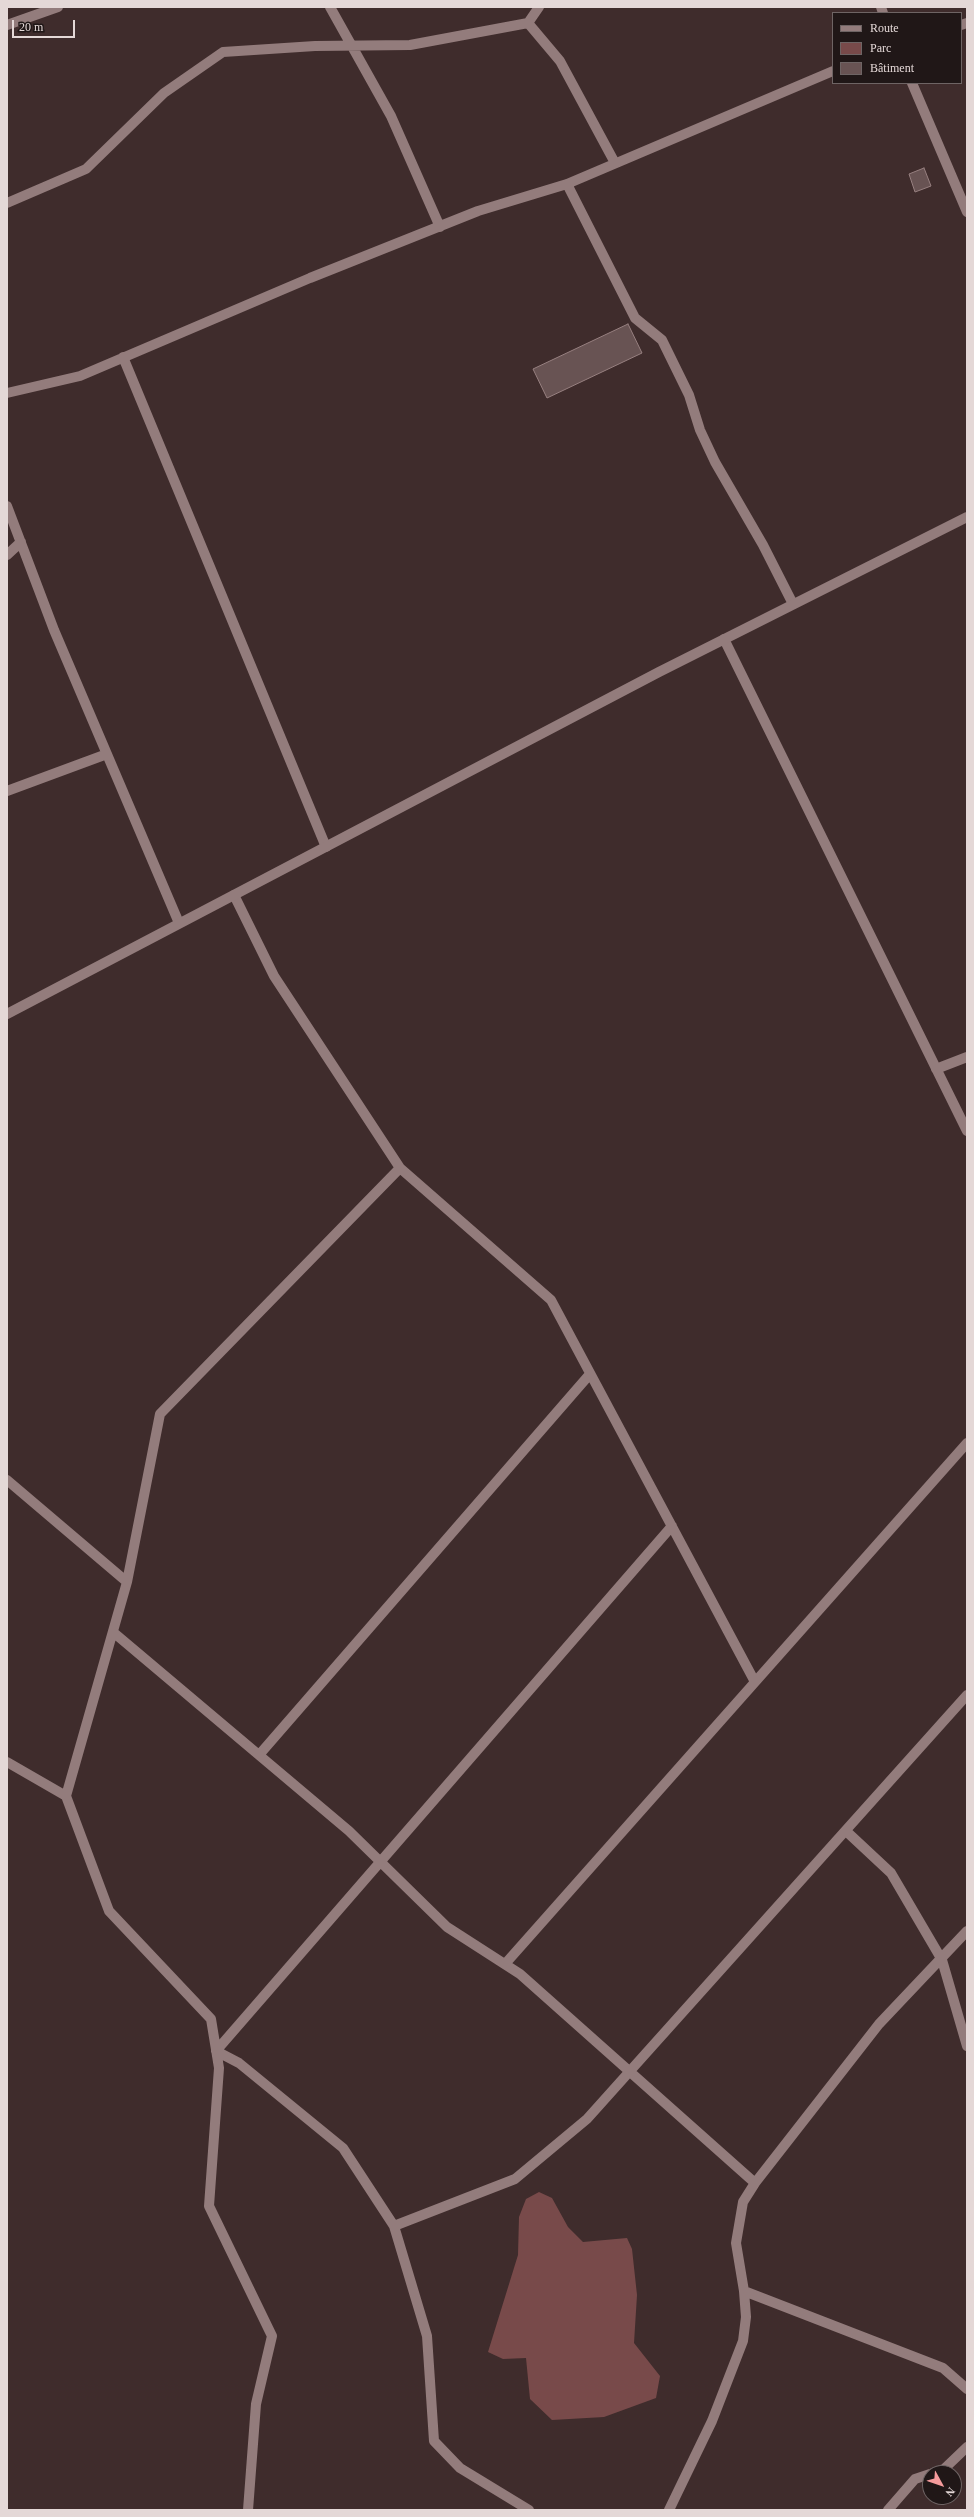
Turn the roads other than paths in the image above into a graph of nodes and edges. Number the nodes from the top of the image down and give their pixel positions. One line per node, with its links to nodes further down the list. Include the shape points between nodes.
1 (58, 7): 5 (street)
2 (330, 7): 6 (street)
3 (539, 7): 4 (street)
4 (528, 23): 6 (street, via 410,45); 9 (street, via 560,60)
5 (7, 25)
6 (352, 45): 11 (street, via 223,52 164,93 86,168); 13 (street, via 391,116)
7 (832, 71): 9 (street)
8 (912, 84): 12 (street)
9 (615, 163): 10 (street)
10 (567, 184): 13 (street, via 478,211); 20 (street, via 635,318 662,340 689,395 700,430 715,462 763,545)
11 (7, 203)
12 (967, 212)
13 (440, 227): 14 (street, via 310,278)
14 (123, 357): 15 (street, via 80,376); 24 (street)
15 (7, 394)
16 (7, 506): 18 (street)
17 (967, 517): 20 (street)
18 (21, 542): 19 (street); 22 (street, via 54,630)
19 (7, 555)
20 (793, 604): 21 (street)
21 (724, 639): 24 (street); 29 (street)
22 (107, 754): 23 (street); 26 (street)
23 (7, 791)
24 (326, 847): 25 (street)
25 (234, 895): 26 (street); 31 (street, via 274,976)
26 (179, 923): 27 (street)
27 (7, 1014)
28 (967, 1057): 29 (street)
29 (936, 1069): 30 (street)
30 (967, 1131)
31 (400, 1168): 32 (street, via 551,1300); 36 (street, via 160,1414)
32 (590, 1374): 35 (street); 40 (street)
33 (967, 1443): 38 (street)
34 (7, 1480): 36 (street)
35 (672, 1526): 38 (street); 44 (street)
36 (128, 1582): 37 (street)
37 (113, 1632): 40 (street); 42 (street)
38 (755, 1682): 47 (street)
39 (967, 1695): 43 (street)
40 (259, 1755): 44 (street, via 349,1831)
41 (7, 1762): 42 (street)
42 (66, 1796): 49 (street, via 109,1911 210,2019)
43 (846, 1831): 46 (street, via 891,1873); 50 (street)
44 (380, 1861): 47 (street, via 447,1927); 49 (street)
45 (967, 1931): 46 (street)
46 (942, 1960): 48 (street); 51 (street, via 879,2024)
47 (505, 1964): 50 (street, via 520,1974)
48 (967, 2046)
49 (216, 2051): 52 (street, via 239,2062 343,2148); 58 (street, via 219,2068 209,2206 272,2336 256,2404)
50 (630, 2072): 51 (street); 52 (street, via 587,2119 515,2179)
51 (755, 2183): 53 (street, via 743,2202 736,2243)
52 (394, 2226): 59 (street, via 427,2336 434,2441 460,2468)
53 (744, 2291): 54 (street, via 943,2368); 60 (street, via 746,2317 743,2341 712,2421)
54 (967, 2389)
55 (967, 2447): 56 (street)
56 (948, 2465)
57 (922, 2477): 61 (street, via 915,2479)
58 (246, 2508)
59 (529, 2510)
60 (669, 2510)
61 (888, 2510)

